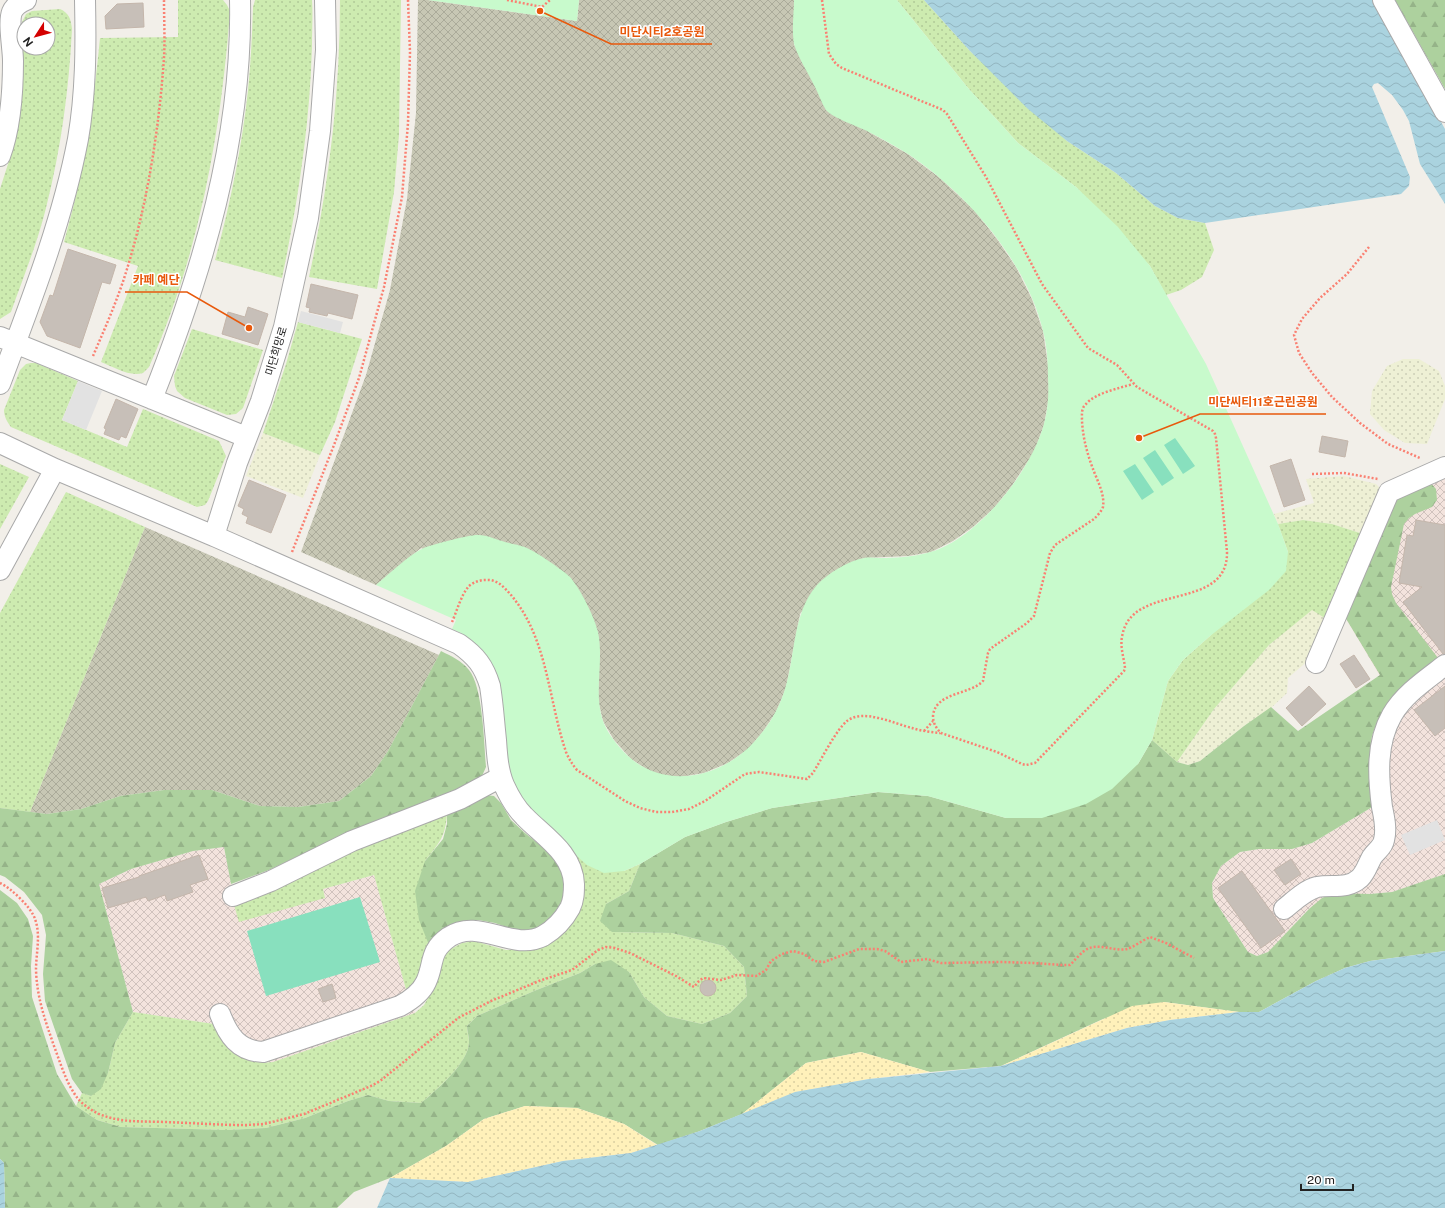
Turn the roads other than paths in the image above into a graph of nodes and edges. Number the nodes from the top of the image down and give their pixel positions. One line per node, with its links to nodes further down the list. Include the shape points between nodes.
1 (26, 0): 7 (street, via 17,5 10,20 13,62 11,106)
2 (85, 0): 8 (street, via 85,82 78,138 60,216)
3 (240, 0): 10 (street, via 238,74 225,165 210,231 194,283)
4 (325, 0): 11 (street, 미단희망로, via 326,50 320,131 308,218 284,327)
5 (1383, 0): 6 (street)
6 (1445, 112)
7 (0, 156)
8 (8, 340): 9 (street); 10 (street)
9 (0, 384)
10 (152, 399): 11 (street)
11 (246, 437): 15 (street, 미단희망로)
12 (0, 443): 14 (street)
13 (1445, 467): 17 (street, via 1390,492)
14 (55, 469): 15 (street); 16 (street)
15 (214, 536): 19 (street, via 459,644 472,654 490,686)
16 (0, 570)
17 (1316, 663)
18 (1445, 665): 21 (street, via 1403,700 1392,715 1383,735 1379,758 1379,784 1384,842 1366,871 1352,884 1309,890)
19 (501, 777): 20 (street, via 460,799 352,841 271,881); 22 (street, via 512,800 523,814 570,863 574,878 572,904 555,928 543,936 530,940 516,940 475,930 461,932 440,946 432,957 427,981 407,1002 270,1050 253,1051 244,1048 229,1035)
20 (233, 896)
21 (1284, 909)
22 (220, 1014)

